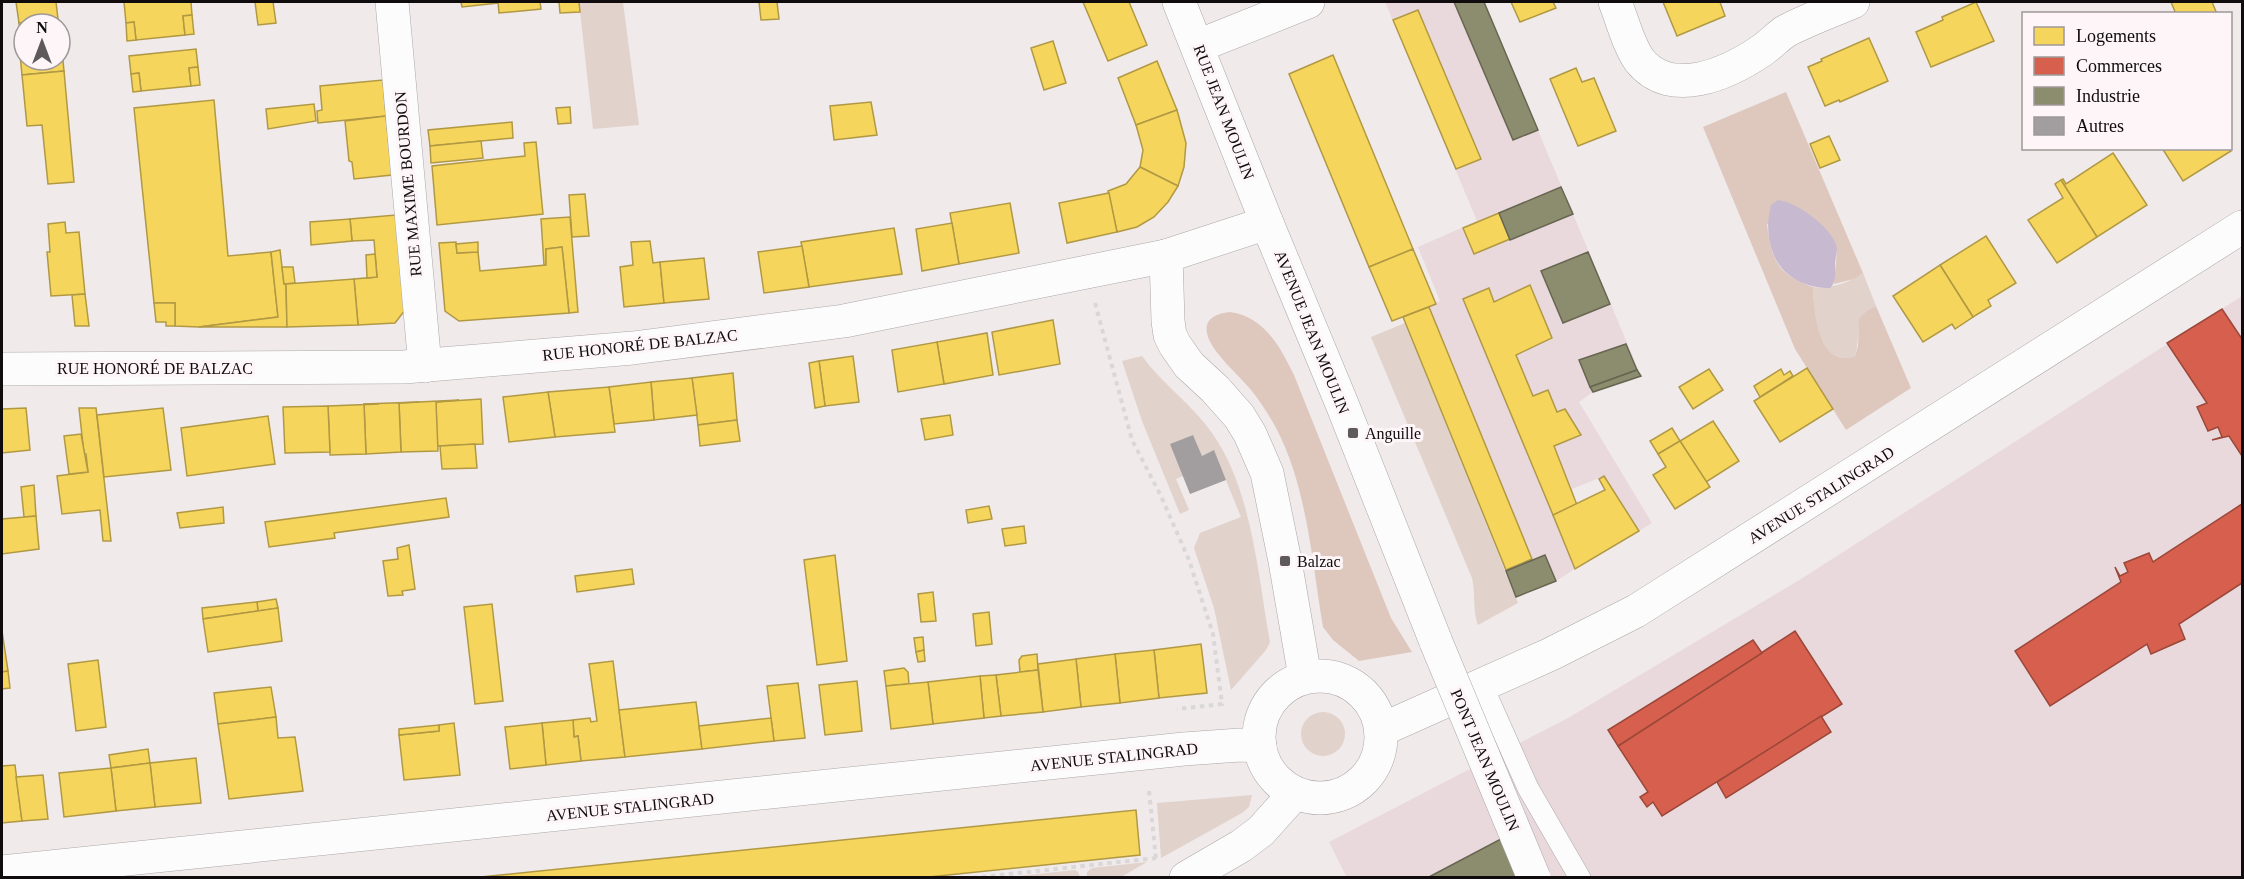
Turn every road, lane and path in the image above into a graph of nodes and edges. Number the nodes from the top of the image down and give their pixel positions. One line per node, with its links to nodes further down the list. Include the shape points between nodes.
1 (392, 2): 11 (street, RUE MAXIME BOURDON)
2 (1179, 2): 6 (street, RUE JEAN MOULIN)
3 (1308, 2): 6 (street)
4 (1615, 2): 5 (street, via 1640,60 1662,78 1675,81 1708,76 1746,60 1789,30)
5 (1854, 2)
6 (1198, 46): 7 (street, RUE JEAN MOULIN)
7 (1267, 223): 9 (street, RUE HONORÉ DE BALZAC); 13 (street, AVENUE JEAN MOULIN)
8 (2242, 227): 15 (street, AVENUE STALINGRAD, via 1636,611)
9 (1166, 256): 10 (street, RUE HONORÉ DE BALZAC); 14 (street, via 1170,335 1189,365 1239,416 1267,473)
10 (1088, 273): 11 (street, RUE HONORÉ DE BALZAC, via 844,321 633,348); 16 (path, via 1132,440 1189,560 1213,634 1222,704)
11 (425, 366): 12 (street, RUE HONORÉ DE BALZAC)
12 (2, 369)
13 (1436, 642): 25 (street, PONT JEAN MOULIN, bridge)
14 (1305, 677): 17 (street, via 1326,676 1346,681 1364,693 1376,710); 18 (street, via 1289,684 1265,711)
15 (1482, 686): 17 (street, AVENUE STALINGRAD); 26 (lane, via 1528,788)
16 (1177, 709)
17 (1382, 730): 20 (street, via 1381,749 1374,766 1349,791 1313,798)
18 (1260, 746): 20 (street, via 1266,765 1278,781); 22 (street, AVENUE STALINGRAD, via 1184,749)
19 (1149, 791): 21 (path)
20 (1295, 793): 23 (street, via 1261,831 1241,846)
21 (1156, 858): 23 (path); 24 (path)
22 (2, 872)
23 (1171, 873)
24 (973, 878)
25 (1534, 878)
26 (1580, 878)

